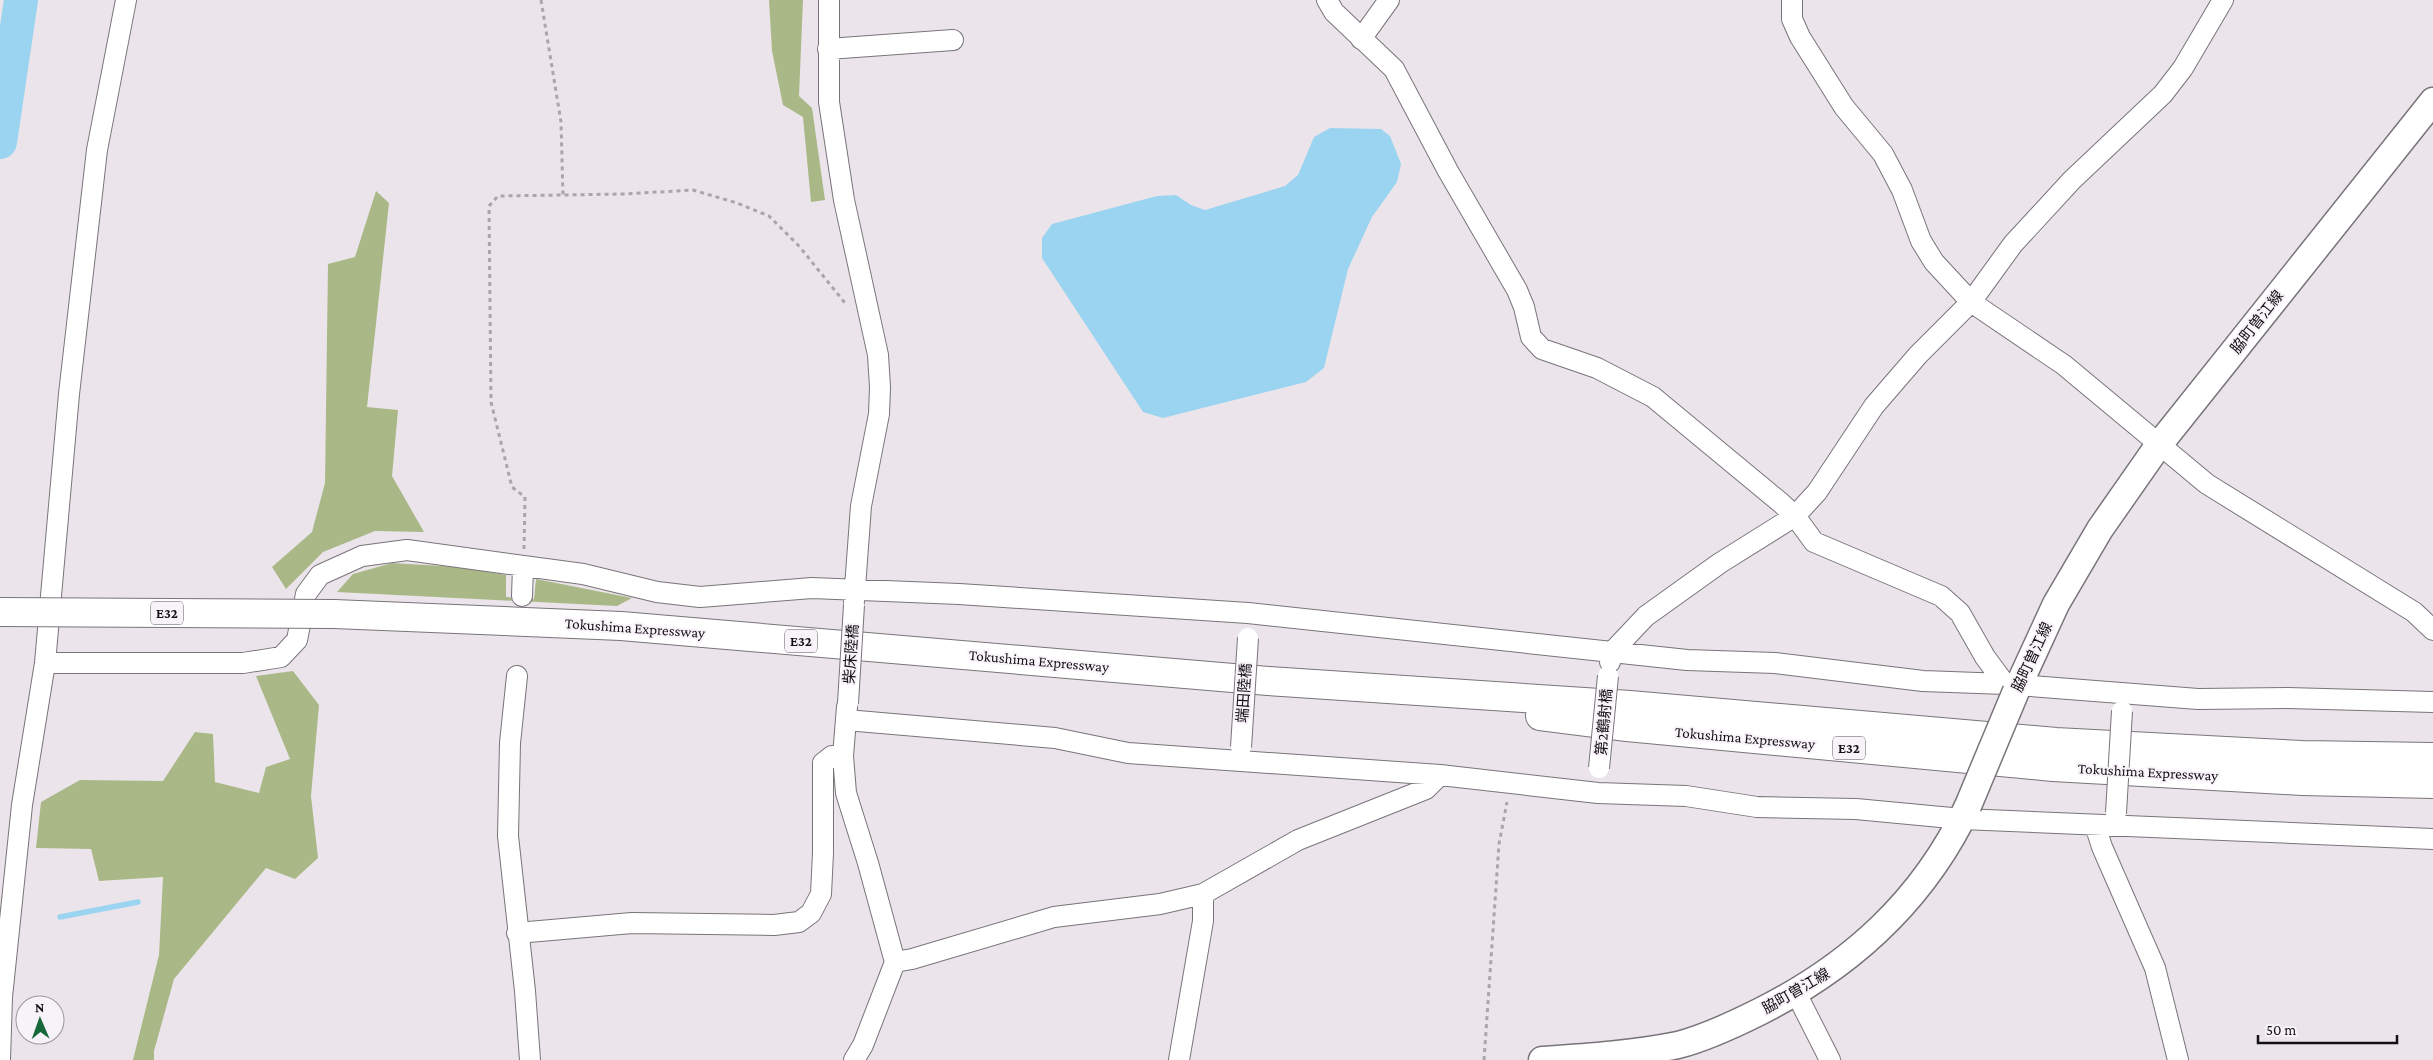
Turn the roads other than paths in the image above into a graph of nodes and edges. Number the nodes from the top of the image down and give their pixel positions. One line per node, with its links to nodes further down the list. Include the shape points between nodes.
1 (126, 0): 21 (street, via 97,150 69,394)
2 (829, 0): 9 (street, 柴床陸橋)
3 (1327, 0): 7 (street, via 1334,12)
4 (1389, 0): 7 (street)
5 (1792, 0): 11 (street, via 1792,19 1800,36 1844,107 1883,154 1902,190 1921,241 1934,262)
6 (2223, 0): 11 (street, via 2183,68 2163,94 2072,180 2014,244)
7 (1361, 39): 13 (street, via 1394,69 1448,171 1518,290 1531,337 1542,349 1597,368 1653,397)
8 (953, 40): 9 (street)
9 (828, 49): 16 (street, 柴床陸橋, via 829,102 844,200 878,355 879,414 861,506)
10 (2433, 101): 12 (main road, 脇町曽江線)
11 (1971, 302): 12 (street, via 2064,365); 13 (street, via 1918,355 1874,406 1817,492)
12 (2158, 446): 19 (street, via 2206,484 2414,612); 24 (main road, 脇町曽江線, via 2100,529)
13 (1795, 516): 20 (street, via 1720,563 1646,616); 24 (street, via 1814,542 1941,596 1960,613 1986,657)
14 (524, 567): 15 (street); 16 (street, via 583,574 657,592 700,597 812,588); 21 (street, via 407,550 362,556 320,575 306,594 297,640 281,657 243,663)
15 (522, 596)
16 (855, 597): 18 (street); 27 (street, 柴床陸橋, bridge)
17 (0, 612): 23 (highway, Tokushima Expressway / E32, bridge, via 334,614 621,626)
18 (1248, 613): 20 (street); 28 (street, 端田陸橋, bridge)
19 (2433, 630)
20 (1612, 652): 24 (street, via 1688,660 1775,663 1923,682); 33 (street, 第2鶴射橋, bridge)
21 (45, 663): 42 (street, via 22,805 2,997)
22 (517, 676): 39 (street, via 510,743 508,836)
23 (1268, 681): 30 (highway, Tokushima Expressway / E32, via 1630,705 2056,742 2302,755); 32 (highway, Tokushima Expressway / E32, via 1627,727 2053,767 2302,781)
24 (2013, 687): 26 (street); 34 (main road, 脇町曽江線, bridge)
25 (2433, 702): 26 (street, via 2288,698)
26 (2122, 703): 35 (street, bridge)
27 (847, 712): 28 (street, via 1055,738 1128,753); 29 (street, 柴床陸橋)
28 (1241, 754): 31 (street)
29 (843, 756): 39 (street, via 832,756 823,763 821,894 812,913 799,922 774,925 632,923); 40 (street, 柴床陸橋, via 846,793)
30 (2433, 757)
31 (1440, 775): 33 (street); 38 (street, via 1426,789 1298,840)
32 (2433, 784)
33 (1598, 793): 34 (street, via 1686,796 1758,807)
34 (1965, 813): 36 (street); 41 (main road, 脇町曽江線, via 1940,860 1891,919 1844,962)
35 (2116, 819): 36 (street); 37 (street)
36 (2094, 825): 48 (street, via 2155,968)
37 (2433, 840)
38 (1203, 894): 40 (street, via 1160,904 1054,917); 45 (street, via 1202,921)
39 (517, 933): 43 (street)
40 (895, 962): 44 (street, via 863,1045)
41 (1796, 994): 46 (main road, 脇町曽江線, via 1735,1024 1679,1044 1619,1054); 47 (street)
42 (0, 1060)
43 (530, 1060)
44 (854, 1060)
45 (1179, 1060)
46 (1542, 1060)
47 (1830, 1060)
48 (2178, 1060)

